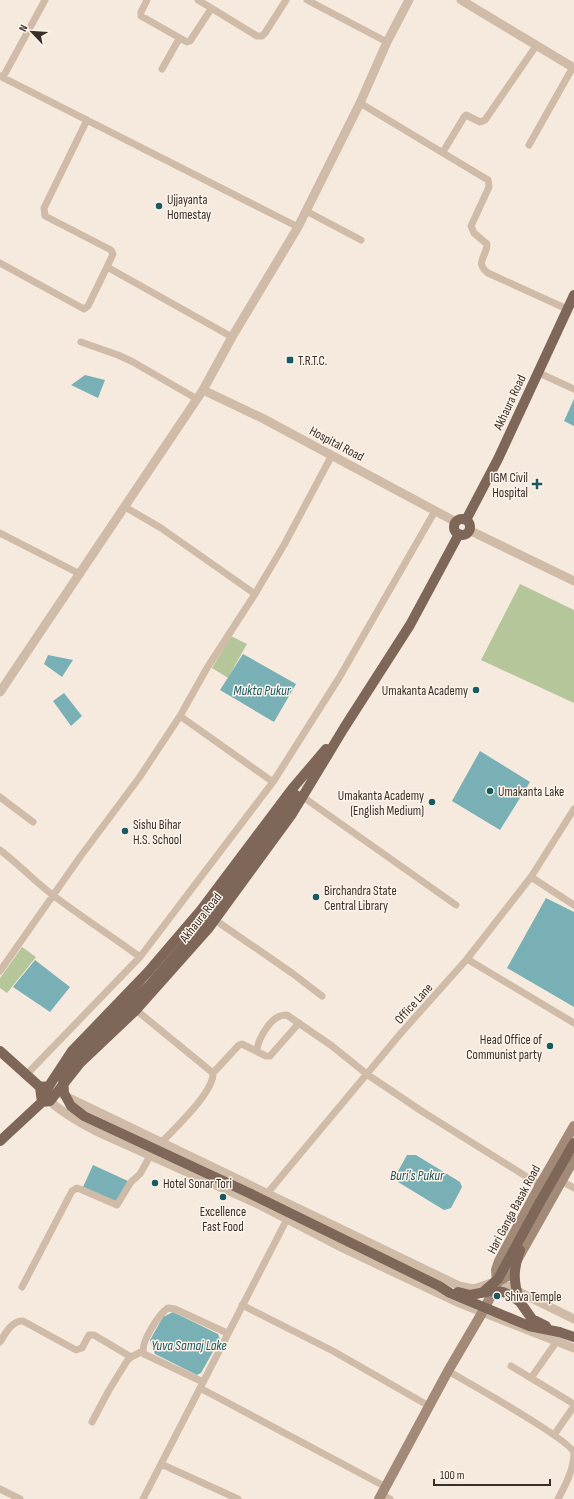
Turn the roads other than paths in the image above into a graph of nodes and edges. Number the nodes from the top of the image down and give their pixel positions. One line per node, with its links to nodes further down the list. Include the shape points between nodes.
1 (45, 0): 14 (street)
2 (147, 0): 9 (street, via 141,16)
3 (198, 0): 8 (street)
4 (286, 0): 8 (street, via 265,33 260,36 254,35)
5 (307, 0): 10 (street)
6 (409, 0): 10 (street)
7 (461, 0): 11 (street)
8 (211, 9): 9 (street, via 190,41)
9 (179, 39): 13 (street)
10 (387, 42): 15 (street)
11 (536, 46): 12 (street); 18 (street, via 485,120 480,122 464,116)
12 (573, 68): 17 (street)
13 (162, 69)
14 (1, 76): 16 (street)
15 (360, 103): 18 (street); 19 (street)
16 (87, 120): 20 (street); 23 (street, via 44,212 48,218 111,250 113,254)
17 (529, 145)
18 (443, 152): 25 (street, via 486,178 489,183 471,226 474,233 487,244 481,265 484,269)
19 (306, 211): 20 (street); 21 (street)
20 (298, 227): 26 (street)
21 (361, 240)
22 (0, 263): 23 (street, via 84,309 88,306)
23 (107, 268): 26 (street)
24 (574, 295): 25 (main road, Akhaura Road)
25 (567, 309): 28 (main road, Akhaura Road)
26 (232, 337): 30 (street)
27 (81, 342): 31 (street, via 133,362)
28 (537, 372): 29 (street); 36 (main road, Akhaura Road)
29 (574, 389)
30 (203, 390): 31 (street); 32 (street, Hospital Road)
31 (197, 399): 33 (street)
32 (332, 455): 34 (street, Hospital Road); 41 (street, via 284,545)
33 (125, 507): 39 (street); 41 (street, via 161,528)
34 (435, 511): 35 (street, Hospital Road); 45 (street, via 339,678)
35 (456, 522): 36 (main road, via 461,519); 38 (main road, via 454,528)
36 (468, 525): 38 (main road, via 466,533); 40 (street)
37 (0, 532): 39 (street)
38 (459, 534): 44 (main road, Akhaura Road, via 410,625)
39 (80, 574): 42 (street)
40 (574, 581)
41 (254, 594): 43 (street)
42 (0, 692)
43 (180, 716): 45 (street); 52 (street)
44 (344, 728): 47 (main road, Akhaura Road); 55 (main road); 68 (main road, Akhaura Road, via 292,789 201,910 148,972 72,1051)
45 (273, 782): 56 (street)
46 (0, 797): 49 (street)
47 (303, 797): 53 (street); 55 (main road, Akhaura Road)
48 (574, 809): 51 (street, Office Lane)
49 (34, 822)
50 (0, 850): 52 (street)
51 (530, 877): 54 (street); 57 (street, Office Lane)
52 (54, 896): 56 (street); 58 (street)
53 (456, 905)
54 (574, 905)
55 (211, 919): 59 (street); 60 (main road, Akhaura Road, via 184,958); 83 (main road, bridge, via 150,985 70,1062 63,1079 64,1093 71,1106 84,1116)
56 (140, 956): 65 (street)
57 (467, 959): 62 (street); 67 (street, Office Lane)
58 (0, 971)
59 (322, 996)
60 (136, 1010): 66 (street); 68 (main road, Akhaura Road)
61 (299, 1023): 64 (street, via 272,1056); 64 (street, via 287,1014 277,1017 262,1034); 67 (street)
62 (574, 1023)
63 (0, 1051): 65 (main road)
64 (257, 1051): 66 (street, via 242,1044 238,1045)
65 (27, 1074): 68 (main road)
66 (213, 1074): 71 (street, via 207,1092)
67 (368, 1075): 76 (street); 78 (street, Office Lane)
68 (47, 1094): 70 (main road, Akhaura Road); 71 (street, via 82,1103); 73 (street, via 80,1122)
69 (574, 1126): 76 (main road, Hari Ganga Basak Road)
70 (0, 1141)
71 (162, 1142): 78 (street)
72 (574, 1143): 79 (main road)
73 (150, 1156): 80 (street); 84 (street, via 117,1205 77,1188 72,1191)
74 (574, 1159): 75 (main road)
75 (561, 1181): 77 (street); 82 (main road, via 508,1276)
76 (540, 1185): 82 (main road, Hari Ganga Basak Road, via 499,1261 496,1270)
77 (574, 1188)
78 (267, 1194): 80 (street, Office Lane); 82 (street, via 459,1286 474,1289)
79 (540, 1202): 85 (main road, bridge, via 498,1279); 86 (main road, bridge, via 519,1252 514,1272 515,1288)
80 (258, 1204): 81 (street)
81 (286, 1219): 87 (street); 88 (street)
82 (498, 1282): 88 (main road); 89 (street)
83 (439, 1286): 85 (main road, bridge, via 470,1295); 91 (main road, bridge, via 450,1293)
84 (22, 1287)
85 (482, 1293): 86 (main road, bridge, via 503,1292)
86 (520, 1302): 91 (main road, bridge, via 532,1319)
87 (242, 1305): 90 (street); 102 (street, via 333,1351)
88 (482, 1313): 91 (street); 98 (main road)
89 (574, 1319)
90 (227, 1333): 95 (street, via 168,1308 161,1314 143,1344); 100 (street)
91 (558, 1337): 92 (main road); 94 (street); 99 (street)
92 (574, 1337)
93 (0, 1342): 96 (street, via 14,1323 19,1321 76,1350 82,1348 89,1335 94,1335)
94 (574, 1348)
95 (143, 1351): 96 (street); 100 (street, via 144,1354)
96 (131, 1357): 103 (street)
97 (511, 1366): 99 (street)
98 (448, 1371): 102 (main road); 104 (street)
99 (531, 1378): 101 (street)
100 (202, 1385): 105 (street); 107 (street)
101 (574, 1405): 104 (street)
102 (429, 1406): 107 (main road)
103 (92, 1422)
104 (554, 1435): 111 (street, via 572,1449 574,1455 572,1470)
105 (161, 1464): 109 (street); 110 (street)
106 (0, 1489): 108 (street)
107 (384, 1495)
108 (20, 1499)
109 (144, 1499)
110 (238, 1499)
111 (558, 1499)

